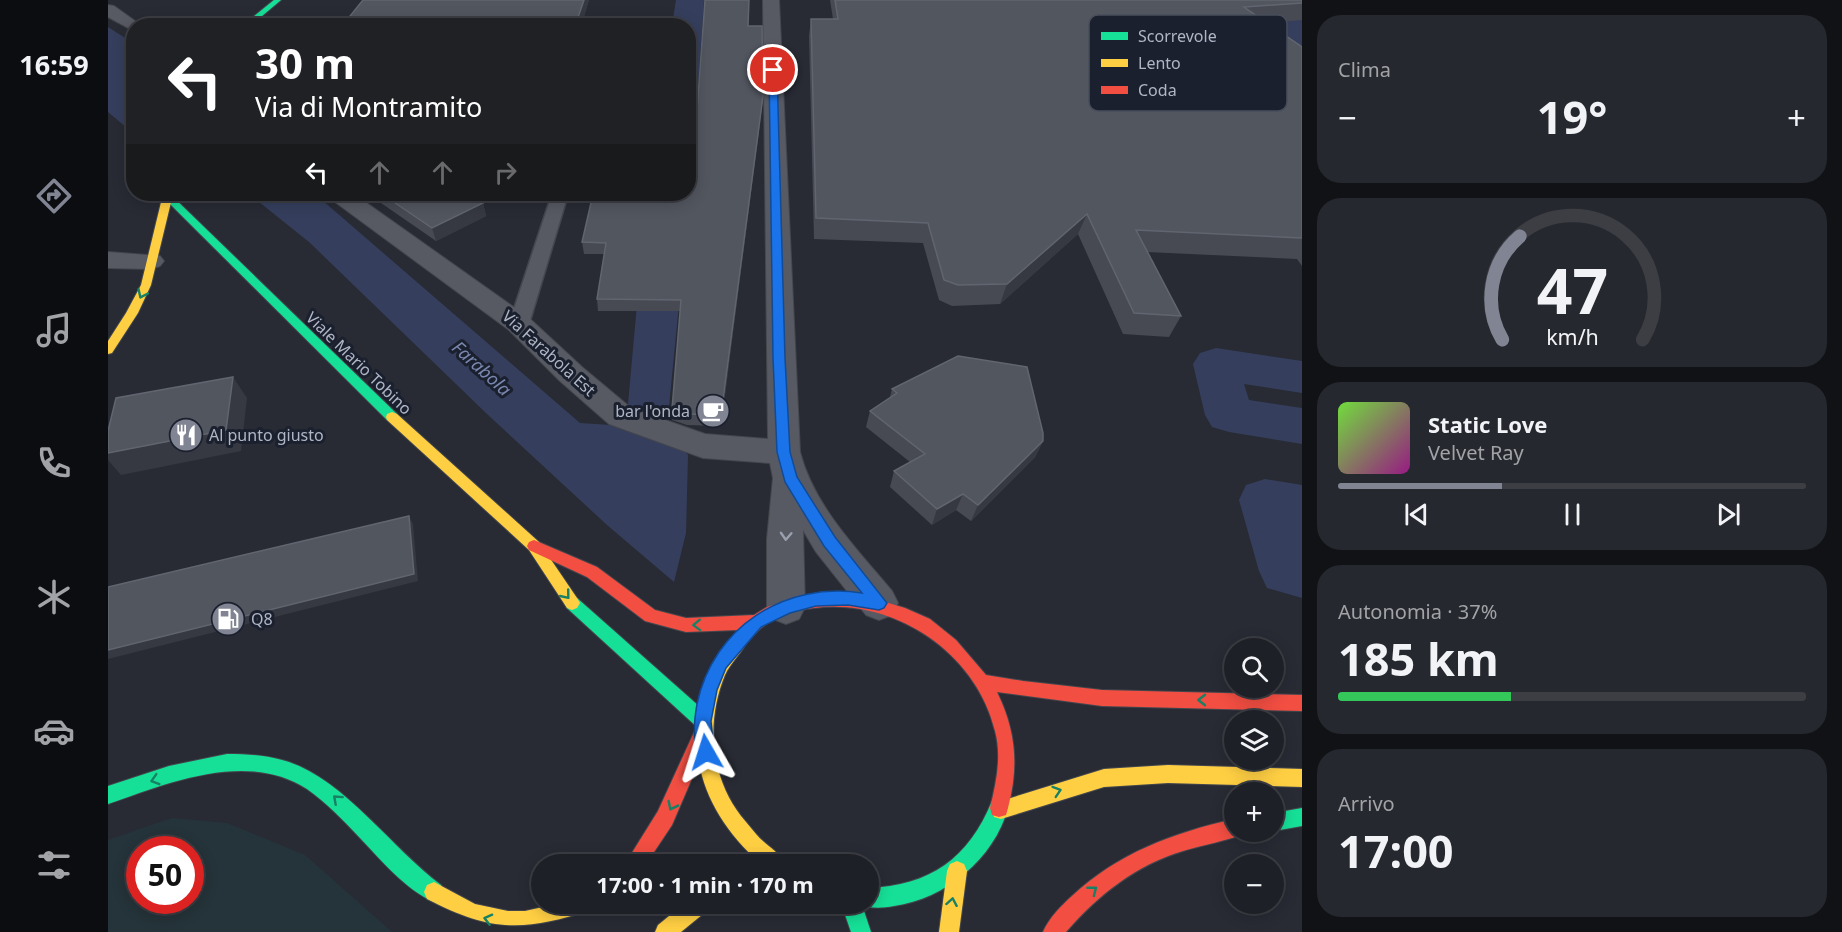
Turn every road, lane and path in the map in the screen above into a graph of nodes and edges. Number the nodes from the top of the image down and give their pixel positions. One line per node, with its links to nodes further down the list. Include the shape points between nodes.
1 (278, 0): 4 (main road)
2 (771, 0): 14 (street)
3 (108, 10): 5 (street)
4 (255, 18)
5 (126, 21)
6 (166, 201): 11 (main road, Viale Mario Tobino)
7 (173, 201): 15 (main road, Viale Mario Tobino, via 376,404)
8 (349, 201): 12 (street, Via Farabola Est)
9 (558, 201): 12 (lane)
10 (108, 260): 11 (street)
11 (151, 261): 13 (main road, Viale Mario Tobino, one-way to 13, via 141,298)
12 (519, 324): 14 (street, Via Farabola Est, via 620,416 680,440)
13 (108, 350)
14 (787, 465): 16 (street, via 830,542); 17 (street, one-way to 17)
15 (534, 546): 18 (main road, Viale Mario Tobino, one-way to 15, via 686,625 651,616 592,572); 21 (main road, Viale Mario Tobino, one-way to 21, via 566,597)
16 (879, 603): 17 (main road, via 848,598 816,599); 19 (main road, via 919,620 955,646)
17 (786, 607): 18 (main road)
18 (756, 622): 21 (main road, via 720,663 709,690)
19 (984, 682): 20 (main road, one-way to 19, via 1078,698); 24 (main road, via 1002,722 1008,766)
20 (1302, 703)
21 (703, 727): 28 (main road, one-way to 28, via 673,806); 29 (main road, via 708,771 724,809)
22 (1302, 778): 24 (main road, one-way to 22, via 1104,778 1168,774)
23 (108, 795): 32 (main road, one-way to 23, via 520,923 472,914 416,877 312,779 268,764 244,760 216,762)
24 (1001, 810): 30 (main road, via 984,844)
25 (1302, 817): 26 (main road)
26 (1284, 820)
27 (1224, 831): 38 (main road, one-way to 27, via 1079,900 1128,863 1179,842)
28 (644, 854)
29 (762, 854)
30 (957, 872): 31 (main road, via 932,885); 37 (main road, one-way to 30)
31 (879, 899)
32 (563, 914)
33 (687, 914): 35 (main road)
34 (855, 914): 36 (main road)
35 (665, 932)
36 (861, 932)
37 (949, 932)
38 (1053, 932)

